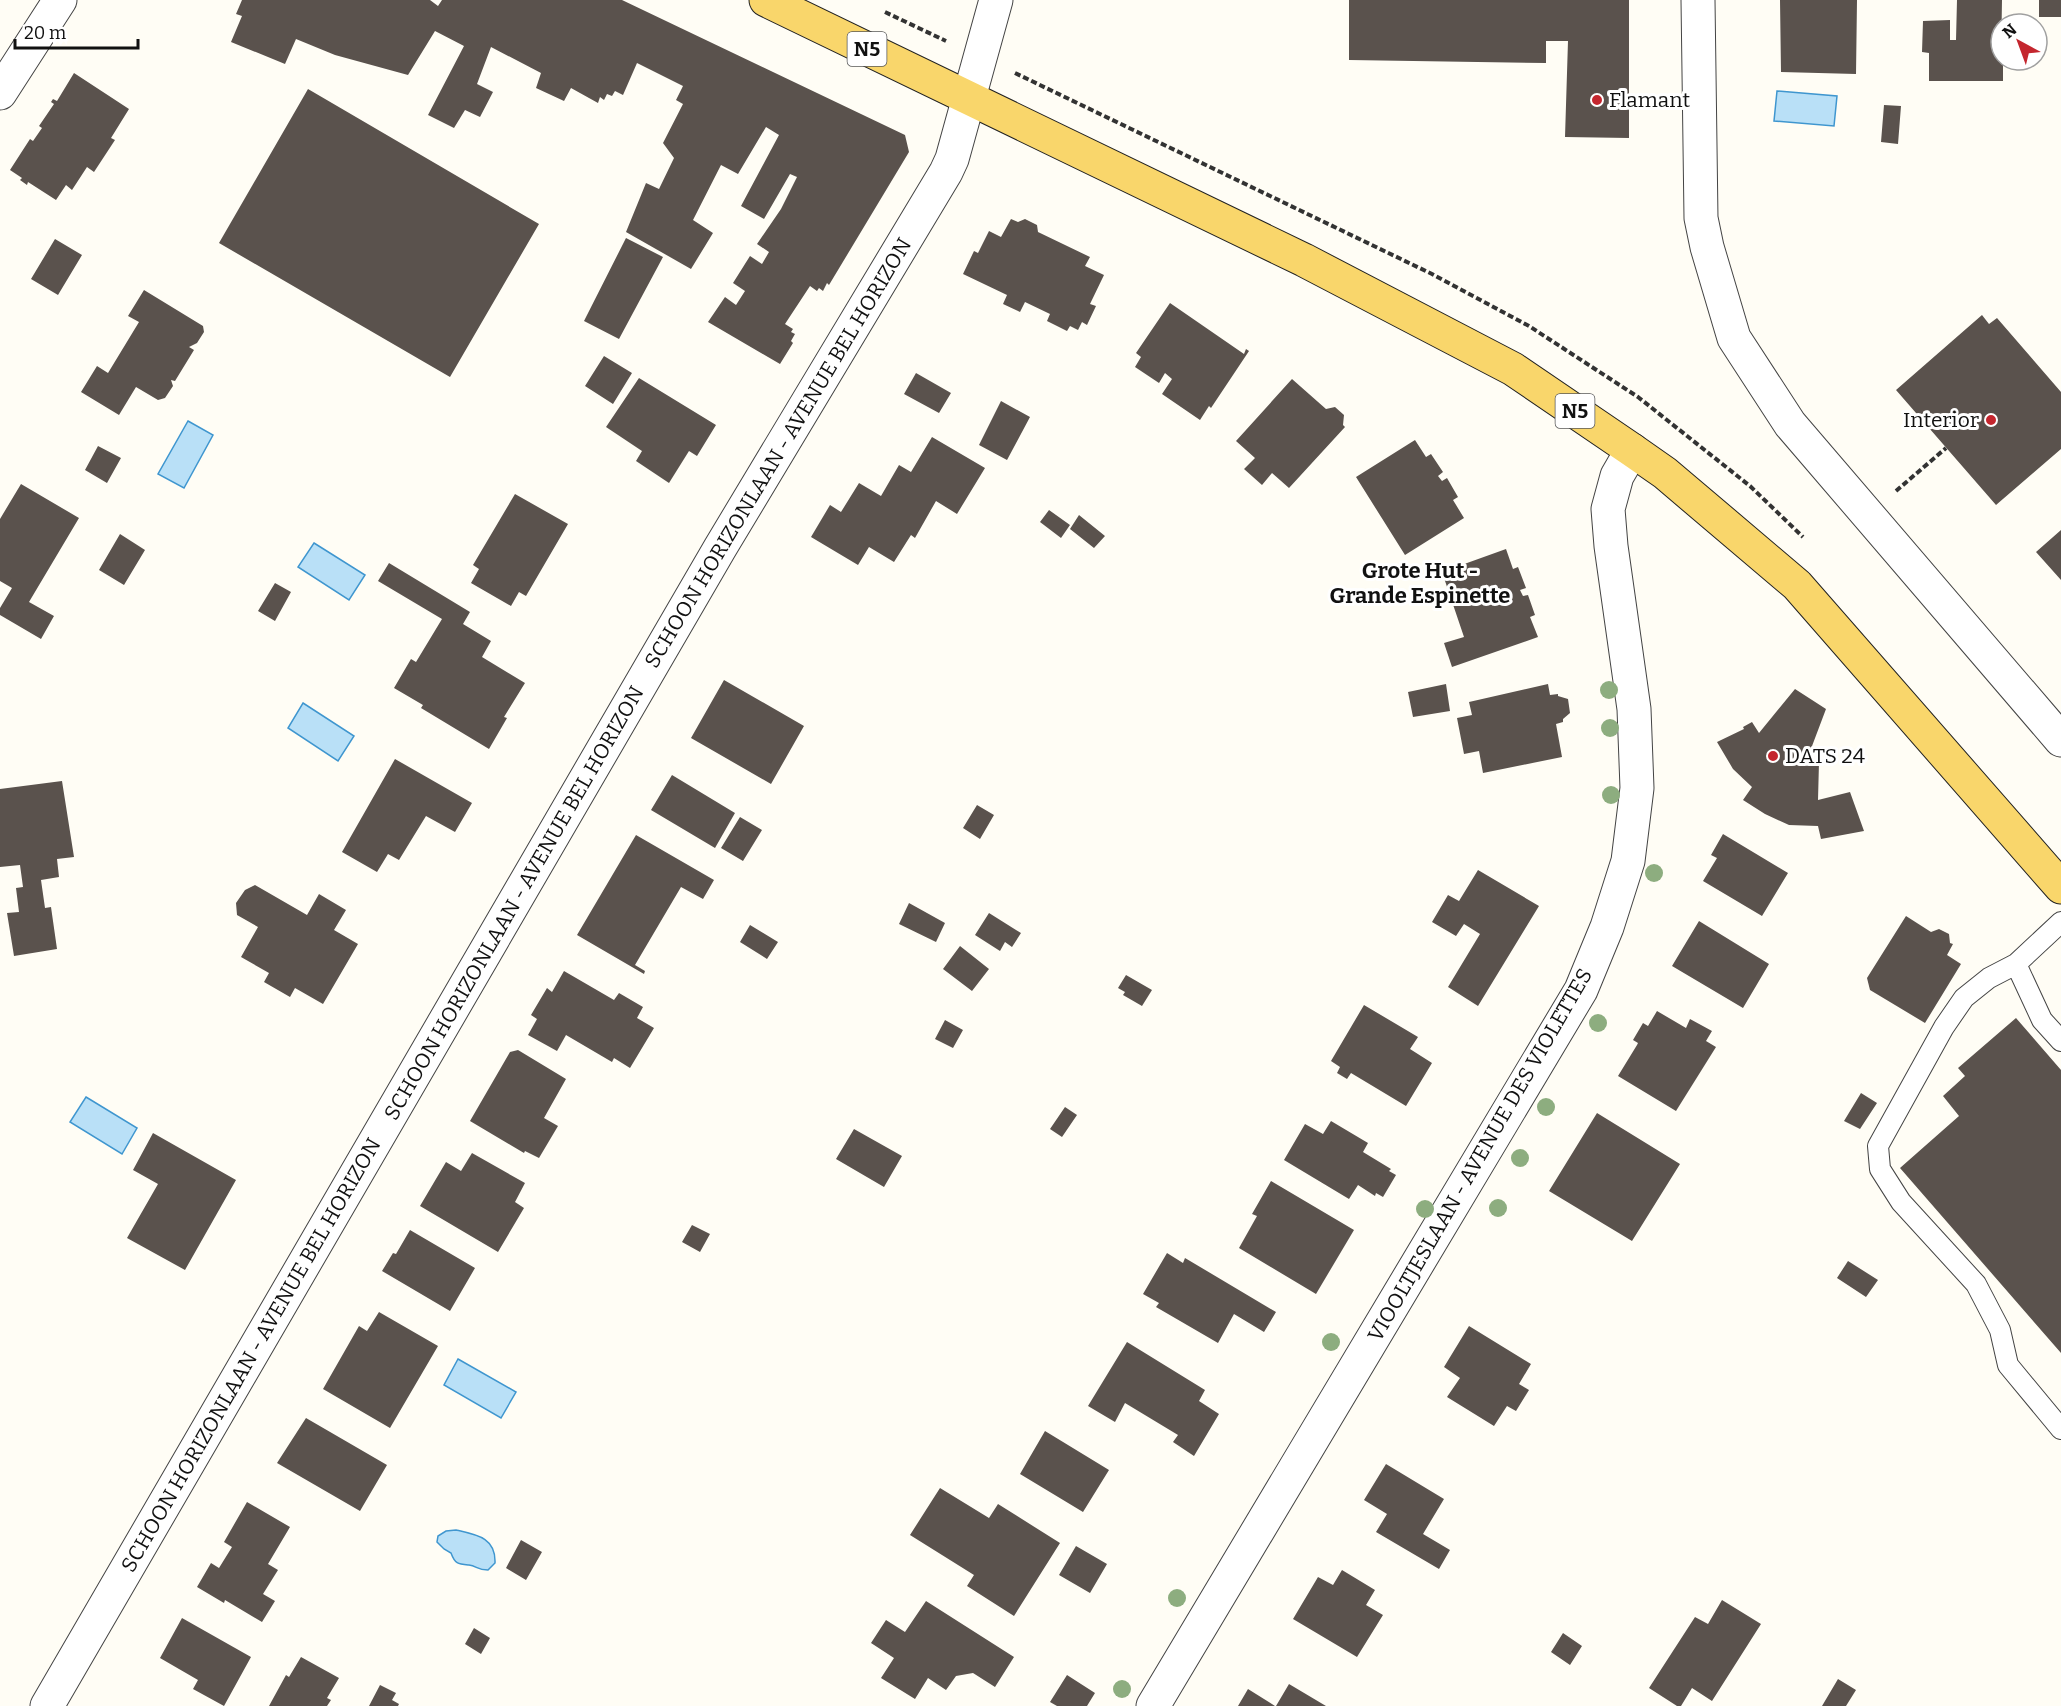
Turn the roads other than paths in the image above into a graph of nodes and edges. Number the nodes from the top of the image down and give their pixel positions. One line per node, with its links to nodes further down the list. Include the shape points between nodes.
1 (60, 0): 5 (street)
2 (766, 0): 6 (main road, N5)
3 (996, 0): 6 (street, SCHOON HORIZONLAAN - AVENUE BEL HORIZON)
4 (1698, 0): 8 (street, via 1701,218 1734,338 1791,424)
5 (0, 93)
6 (969, 98): 7 (main road, N5, via 1304,260 1513,369); 14 (street, SCHOON HORIZONLAAN - AVENUE BEL HORIZON, via 946,172 720,548)
7 (1632, 450): 9 (main road, N5, via 1665,472 1797,585); 15 (street, VIOOLTJESLAAN - AVENUE DES VIOLETTES, via 1617,476 1608,509 1634,709 1637,789 1628,861 1607,927 1581,990)
8 (2061, 740)
9 (2061, 887)
10 (2061, 922): 11 (lane)
11 (2016, 964): 12 (lane, via 2042,1020); 13 (lane, via 1989,978 1964,998 1944,1027 1878,1146 1880,1169 1901,1202 1976,1284 2000,1330 2008,1365)
12 (2061, 1041)
13 (2061, 1429)
14 (48, 1706)
15 (1154, 1706)

